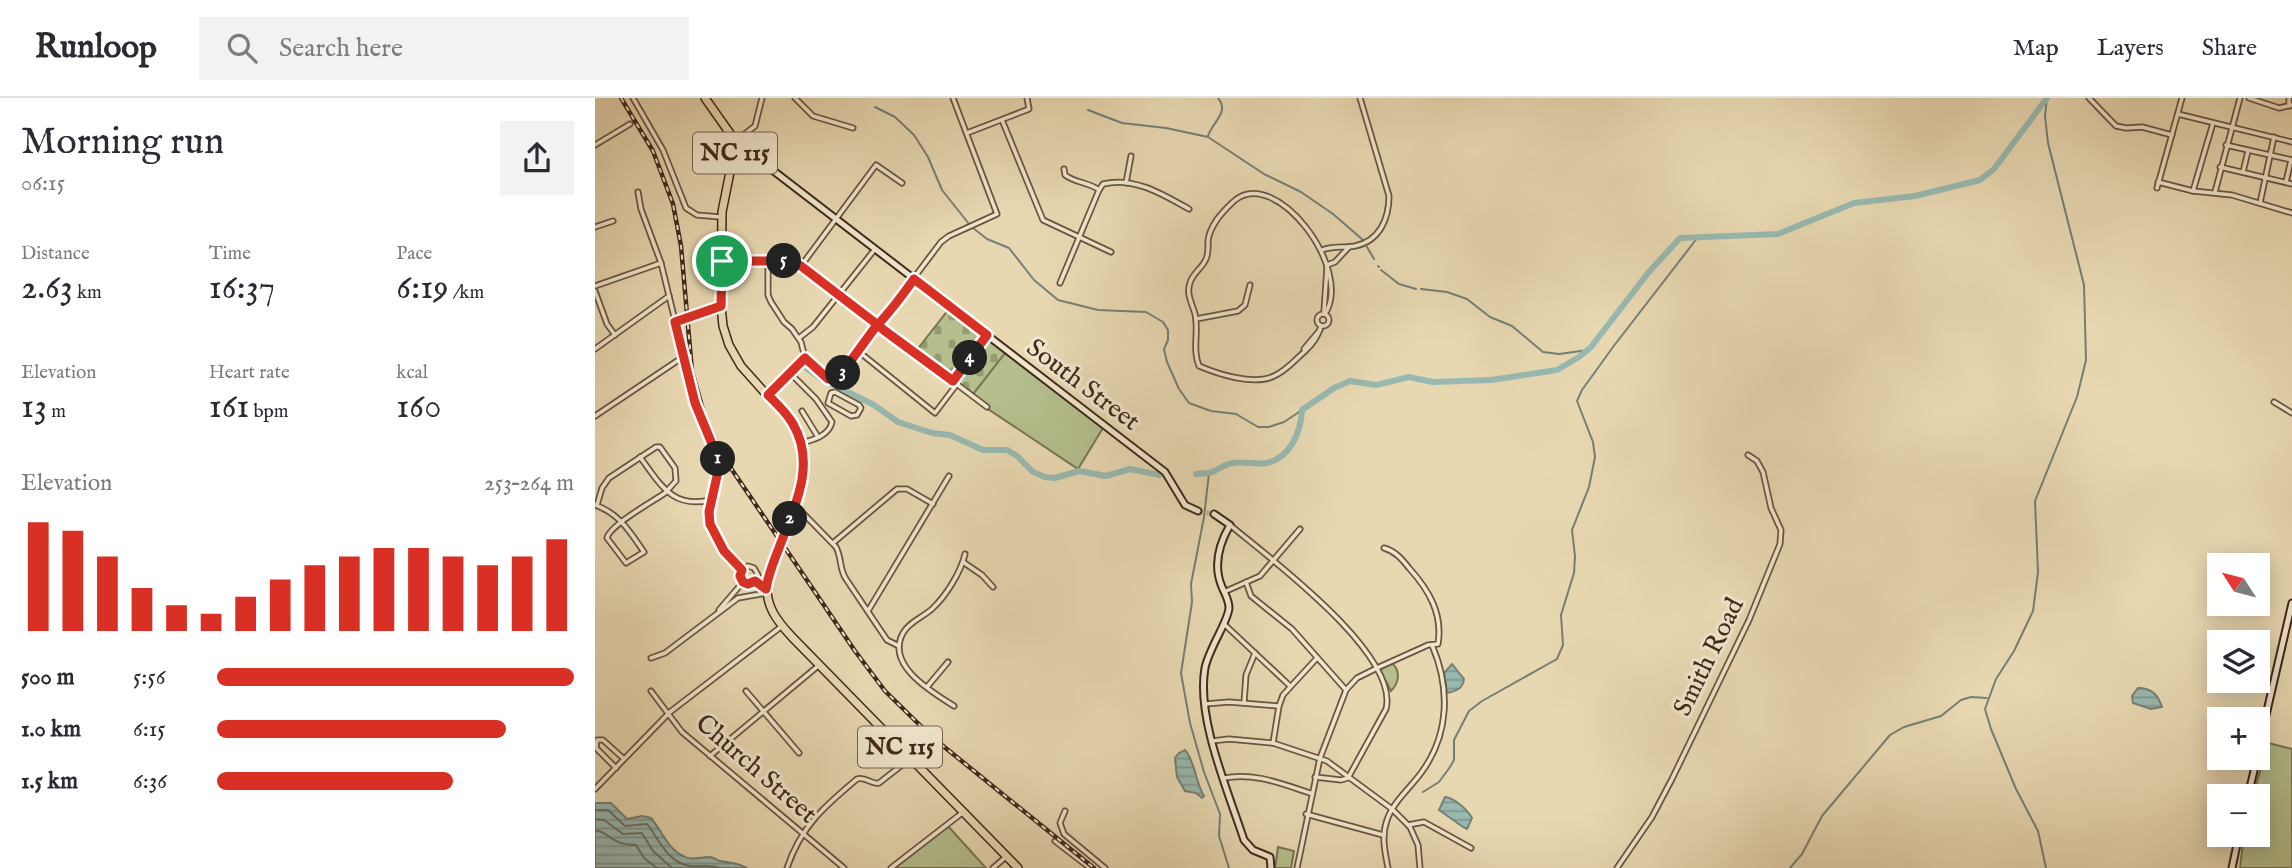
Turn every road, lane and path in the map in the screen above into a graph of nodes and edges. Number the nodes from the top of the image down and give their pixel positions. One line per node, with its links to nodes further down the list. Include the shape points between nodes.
1 (633, 98): 47 (street, via 663,150 686,208 697,215)
2 (705, 98): 23 (main road, NC 115)
3 (762, 98): 23 (street, via 755,126)
4 (795, 98): 18 (street, via 813,116)
5 (953, 98): 20 (street)
6 (1027, 98): 15 (street, via 1030,108)
7 (1360, 98): 52 (street, via 1389,204 1379,231 1364,243)
8 (2089, 98): 21 (street, via 2116,126)
9 (2182, 98): 14 (street)
10 (2240, 98): 19 (street)
11 (2249, 98): 13 (street, via 2279,108)
12 (2289, 98): 13 (street)
13 (2291, 106)
14 (2178, 114): 16 (street); 21 (street)
15 (1002, 120): 20 (street); 51 (street, via 1043,220)
16 (2213, 123): 19 (street); 41 (street)
17 (630, 124): 25 (street)
18 (853, 128)
19 (2231, 128): 22 (street); 26 (street)
20 (967, 134): 61 (street, via 997,214 945,239)
21 (2172, 135): 35 (street)
22 (2274, 137): 24 (street); 28 (street)
23 (736, 142): 47 (main road, NC 115); 48 (street, South Street)
24 (2292, 142)
25 (595, 145)
26 (2226, 145): 27 (street); 31 (street)
27 (2248, 150): 28 (street); 33 (street)
28 (2270, 155): 30 (street); 34 (street)
29 (1131, 156): 38 (street)
30 (2292, 160): 37 (street)
31 (2220, 167): 33 (street); 43 (street)
32 (1064, 169): 40 (street, via 1071,179)
33 (2243, 173): 34 (street)
34 (2265, 178): 37 (street); 44 (street)
35 (2158, 182): 39 (street); 41 (street)
36 (902, 183): 48 (street, via 876,165)
37 (2289, 183)
38 (1126, 184): 40 (street, via 1106,183); 45 (street, via 1151,188)
39 (2157, 188)
40 (1099, 190): 51 (street)
41 (2193, 191): 43 (street)
42 (638, 192): 58 (street)
43 (2214, 192): 44 (street)
44 (2260, 203): 46 (street)
45 (1189, 209)
46 (2292, 213)
47 (722, 217): 56 (main road, NC 115)
48 (836, 220): 53 (street, South Street); 59 (street)
49 (614, 221): 50 (street)
50 (595, 227)
51 (1079, 237): 55 (street); 62 (street)
52 (1350, 246): 54 (street); 60 (street)
53 (875, 249): 61 (street, South Street); 66 (street)
54 (1322, 250): 60 (street); 69 (street, via 1286,207 1259,193 1240,197 1212,227 1206,260 1189,283)
55 (1111, 252)
56 (722, 261): 57 (street); 67 (main road, NC 115)
57 (768, 261): 59 (street); 75 (street, via 769,298)
58 (661, 263): 64 (street); 65 (street)
59 (801, 266): 66 (street)
60 (1327, 266): 68 (street)
61 (914, 279): 71 (street); 74 (street, South Street)
62 (1060, 283)
63 (1250, 285): 69 (street, via 1245,305 1238,311)
64 (595, 289): 73 (street)
65 (669, 296): 70 (street); 73 (street)
66 (840, 296): 71 (street); 75 (street)
67 (721, 306): 70 (street); 82 (main road, NC 115, via 731,349)
68 (1325, 314): 72 (street, via 1329,323); 72 (street, via 1317,319)
69 (1196, 319): 72 (street, via 1194,355 1199,366 1246,379 1268,379 1283,371)
70 (675, 322): 78 (street)
71 (878, 325): 77 (street); 81 (street)
72 (1321, 328)
73 (615, 334): 76 (street)
74 (987, 335): 81 (street); 100 (street, South Street, via 1165,472 1185,505)
75 (798, 338): 79 (street)
76 (595, 349)
77 (858, 351): 79 (street, via 844,372 832,380); 81 (street, via 935,413)
78 (683, 356): 89 (street); 96 (street, via 698,412 717,456 719,467)
79 (805, 358): 80 (street)
80 (790, 373): 82 (street); 85 (street)
81 (955, 382): 86 (street)
82 (768, 395): 91 (main road, NC 115, via 790,419)
83 (2274, 402): 88 (street)
84 (828, 403): 84 (street, via 835,392 861,408 851,416); 85 (street)
85 (822, 407): 90 (street, via 832,426)
86 (987, 407)
87 (802, 411): 90 (street)
88 (2292, 413)
89 (595, 415)
90 (818, 438): 91 (street)
91 (801, 443): 99 (main road, NC 115, via 804,474)
92 (1748, 455): 177 (street, Smith Road, via 1763,472 1781,530 1780,544 1749,620 1672,779)
93 (640, 457): 95 (street); 95 (street, via 660,447 677,476); 98 (street, via 607,480)
94 (949, 476): 97 (street)
95 (667, 492): 96 (street, via 687,502); 102 (street)
96 (711, 499): 110 (street, via 710,524 715,538)
97 (933, 504): 105 (street, via 907,489 897,489); 118 (street)
98 (596, 505): 102 (street)
99 (795, 505): 105 (street); 115 (main road, NC 115)
100 (1198, 512)
101 (1214, 514): 103 (street)
102 (623, 522): 102 (street, via 607,538 626,564 644,552)
103 (1230, 525): 109 (street); 116 (street, via 1218,552)
104 (1300, 529): 109 (street)
105 (833, 543): 118 (street, via 842,573)
106 (1384, 548): 122 (street, via 1396,554 1429,593 1440,628 1438,644)
107 (965, 554): 108 (street)
108 (963, 562): 114 (street); 123 (street, via 937,604 903,632)
109 (1274, 562): 113 (street); 129 (street, via 1331,611)
110 (742, 570): 111 (street, via 754,568); 112 (street)
111 (755, 581): 112 (street); 115 (street)
112 (743, 582): 119 (street)
113 (1246, 583): 116 (street); 126 (street, via 1251,596)
114 (993, 587)
115 (766, 591): 119 (street, via 738,598); 121 (main road, NC 115, via 772,613)
116 (1224, 592): 120 (street, via 1229,607)
117 (2292, 603): 139 (street)
118 (868, 611): 123 (street, via 887,640)
119 (713, 617): 125 (street, via 665,653)
120 (1223, 623): 124 (street); 136 (street, via 1208,652)
121 (782, 626): 128 (main road, NC 115); 141 (street)
122 (1432, 644): 129 (street); 155 (street, via 1441,666 1445,718 1423,771)
123 (899, 646): 131 (street, via 906,667)
124 (1255, 653): 130 (street); 135 (street, via 1246,675)
125 (651, 658)
126 (1317, 658): 130 (street); 132 (street)
127 (949, 662): 131 (street)
128 (820, 665): 140 (street); 147 (main road, NC 115)
129 (1377, 668): 132 (street); 152 (street, via 1386,689 1386,709)
130 (1289, 685): 138 (street)
131 (927, 687): 137 (street)
132 (1346, 690): 148 (street)
133 (651, 691): 141 (street, Church Street)
134 (746, 691): 140 (street)
135 (1244, 703): 136 (street); 138 (street)
136 (1203, 704): 142 (street)
137 (954, 706)
138 (1279, 706): 143 (street)
139 (2268, 707)
140 (763, 712): 144 (street); 145 (street)
141 (668, 714): 145 (street, Church Street); 146 (street)
142 (1212, 741): 143 (street); 151 (street)
143 (1273, 743): 148 (street)
144 (799, 753)
145 (710, 756): 160 (street, Church Street)
146 (624, 758): 149 (street); 149 (street, via 597,740 596,748)
147 (911, 758): 157 (main road, NC 115); 160 (street, via 877,783 857,779 817,814)
148 (1319, 758): 150 (street); 152 (street)
149 (616, 768): 153 (street)
150 (1315, 777): 152 (street); 154 (street)
151 (1224, 778): 154 (street, via 1255,777); 173 (street, via 1244,840 1270,857)
152 (1348, 778): 155 (street)
153 (595, 789)
154 (1310, 793): 158 (street)
155 (1392, 809): 159 (street); 161 (street)
156 (1065, 811): 172 (street, via 1060,823 1064,834)
157 (964, 812): 165 (main road, NC 115); 168 (street)
158 (1307, 814): 161 (street); 174 (street)
159 (1408, 824): 164 (street, via 1424,822); 176 (street, via 1418,845)
160 (803, 834): 166 (street); 167 (street, Church Street)
161 (1383, 835): 175 (street)
162 (1055, 841): 171 (street)
163 (2236, 847): 178 (street)
164 (1471, 848)
165 (1006, 856): 169 (street); 170 (main road, NC 115)
166 (787, 868)
167 (844, 868)
168 (891, 868)
169 (993, 868)
170 (1018, 868)
171 (1090, 868)
172 (1105, 868)
173 (1271, 868)
174 (1297, 868)
175 (1388, 868)
176 (1420, 868)
177 (1617, 868)
178 (2232, 868)

